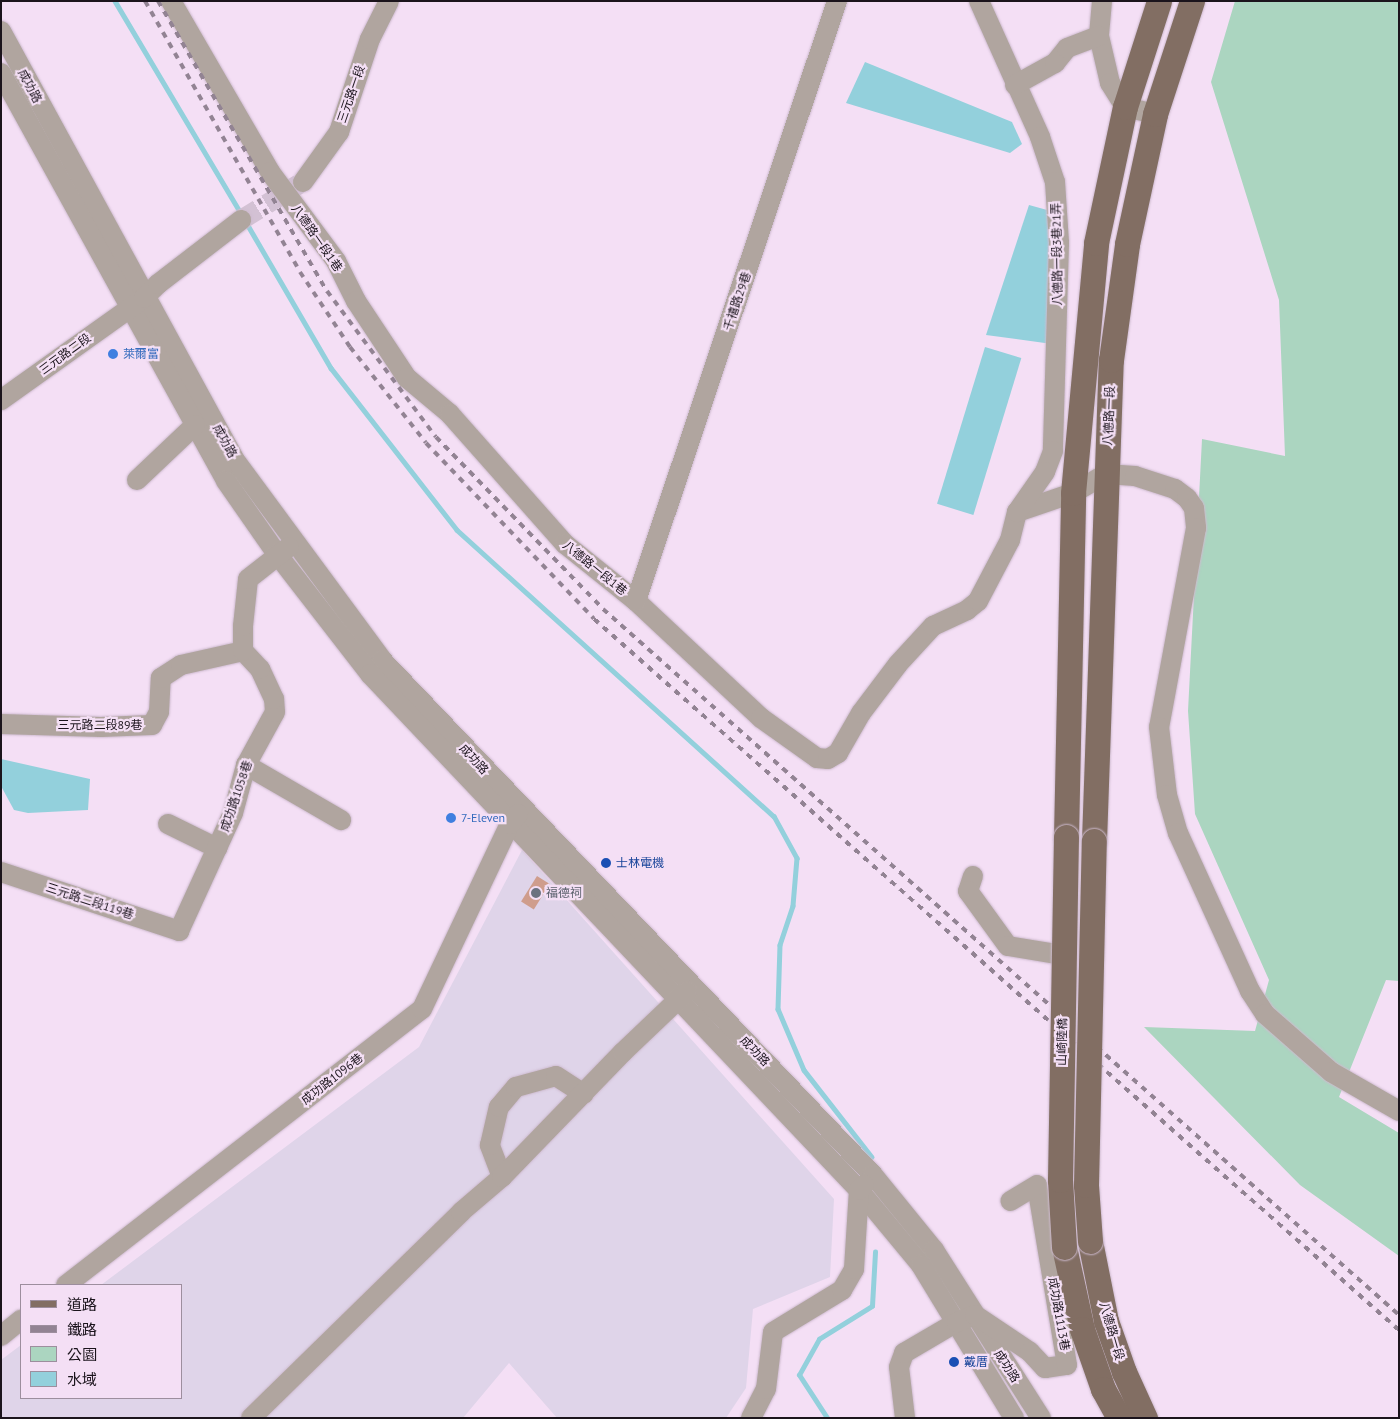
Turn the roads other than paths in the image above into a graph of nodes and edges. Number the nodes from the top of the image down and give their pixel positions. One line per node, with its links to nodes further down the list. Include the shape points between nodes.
1 (171, 1): 25 (street, 八德路一段1巷, via 270,172 336,261 356,301 407,378 450,414 565,544)
2 (389, 1): 14 (street, 三元路一段, via 370,38 338,132)
3 (837, 1): 25 (street, 千禧路29巷)
4 (980, 1): 11 (street, 八德路一段3巷21弄)
5 (1102, 1): 9 (street)
6 (1159, 1): 12 (main road)
7 (1192, 1): 13 (main road, 八德路一段)
8 (1, 31): 16 (street, 成功路)
9 (1099, 36): 11 (street, via 1067,48 1055,63); 12 (street, via 1110,83)
10 (1, 73): 16 (street, 成功路)
11 (1015, 85): 22 (street, 八德路一段3巷21弄, via 1040,137 1055,182 1059,243 1053,451 1045,472)
12 (1125, 107): 13 (street); 21 (main road, via 1096,243)
13 (1155, 114): 19 (main road, 八德路一段, via 1127,244 1113,350)
14 (303, 182)
15 (241, 220): 16 (street)
16 (137, 303): 17 (street, 三元路二段); 18 (street, 成功路); 23 (street, 成功路, via 237,462)
17 (1, 400)
18 (195, 425): 20 (street); 24 (street, 成功路, via 226,481)
19 (1106, 474): 21 (street); 39 (street, via 1135,476 1175,488 1194,508 1196,528 1159,727 1161,754 1167,795 1178,833 1250,991 1265,1014 1331,1072); 55 (main road, 八德路一段, bridge, via 1086,1186 1090,1241 1106,1321)
20 (138, 480)
21 (1073, 493): 22 (street); 36 (main road, 山崎陸橋, bridge)
22 (1016, 512): 25 (street, 八德路一段1巷, via 1010,540 978,601 934,626 898,664 861,713 838,753 828,759 817,758 761,718)
23 (295, 543): 24 (street); 29 (street, 成功路, via 382,660)
24 (277, 554): 26 (street, via 248,579); 29 (street, 成功路, via 370,674)
25 (636, 601)
26 (243, 652): 27 (street, 三元路二段89巷, via 181,665 161,678 159,712 152,725); 28 (street, 成功路1058巷, via 260,669 274,699 275,712)
27 (1, 724)
28 (246, 765): 30 (street); 32 (street, 成功路1058巷, via 233,813)
29 (516, 817): 37 (street, 成功路); 45 (street, 成功路1096巷, via 422,1009)
30 (341, 820)
31 (168, 824): 32 (street)
32 (217, 848): 35 (street, 成功路1058巷)
33 (1, 872): 35 (street, 三元路二段119巷)
34 (973, 876): 36 (street, via 968,891 1008,946)
35 (179, 931)
36 (1063, 955): 44 (main road, 山崎陸橋, bridge, via 1060,1180)
37 (686, 992): 38 (street); 40 (street, 成功路); 42 (street, 成功路)
38 (584, 1094): 41 (street); 41 (street, via 556,1076 516,1087 498,1106 490,1145)
39 (1399, 1111)
40 (873, 1175): 42 (street); 46 (street, 成功路, via 934,1250)
41 (502, 1177): 49 (street, via 461,1212)
42 (859, 1190): 46 (street, 成功路); 50 (street, via 854,1269 842,1290 773,1332 766,1389)
43 (1010, 1201): 46 (street, 成功路1113巷, via 1037,1185 1067,1365 1045,1368 1030,1352)
44 (1064, 1247): 54 (main road, 八德路一段, via 1082,1329 1103,1388)
45 (67, 1284)
46 (966, 1319): 51 (street, via 904,1353 899,1367); 52 (street, 成功路); 53 (street, 成功路)
47 (20, 1321): 48 (street)
48 (1, 1336)
49 (251, 1418)
50 (750, 1418)
51 (906, 1418)
52 (1014, 1418)
53 (1041, 1418)
54 (1118, 1418)
55 (1145, 1418)

